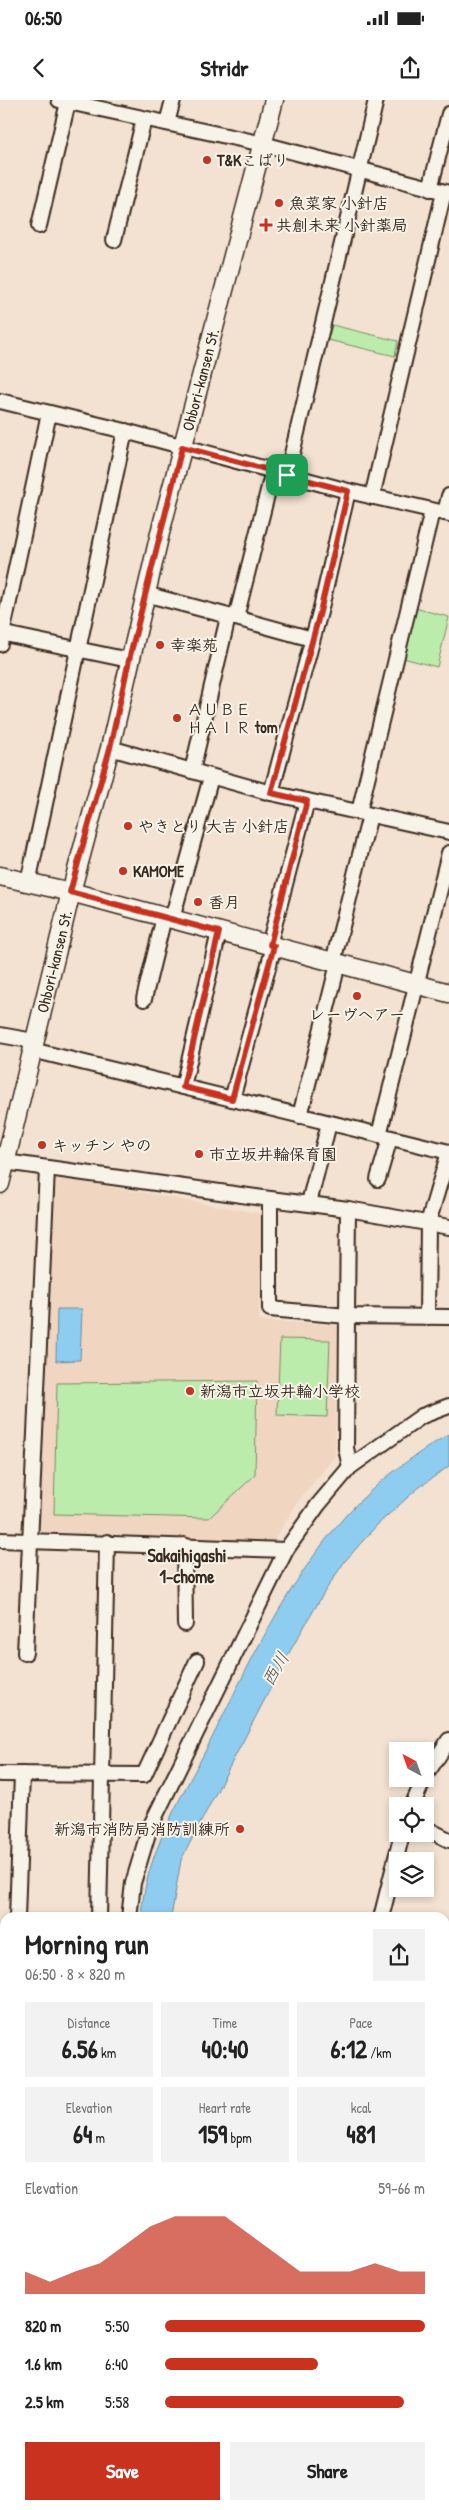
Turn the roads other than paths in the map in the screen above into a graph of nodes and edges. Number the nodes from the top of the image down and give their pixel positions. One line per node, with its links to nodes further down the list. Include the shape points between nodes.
1 (173, 100): 8 (street)
2 (274, 100): 9 (street, Ohbori-kansen St.)
3 (376, 100): 10 (street)
4 (63, 101): 5 (street); 12 (street)
5 (94, 104): 7 (street)
6 (449, 114): 11 (street)
7 (144, 118): 8 (street); 13 (street)
8 (167, 124): 9 (street)
9 (264, 144): 10 (street); 17 (street, Ohbori-kansen St.)
10 (360, 170): 11 (street); 19 (street)
11 (441, 191): 22 (street)
12 (39, 226)
13 (114, 240)
14 (0, 400): 15 (street)
15 (49, 413): 16 (street); 26 (street)
16 (125, 431): 17 (street); 28 (street)
17 (182, 447): 18 (street); 24 (street, Ohbori-kansen St.)
18 (273, 471): 19 (street); 25 (street)
19 (287, 475): 20 (street)
20 (348, 491): 22 (street); 27 (street)
21 (449, 496): 23 (street)
22 (372, 497): 23 (street)
23 (442, 513): 35 (street)
24 (145, 594): 25 (street); 29 (street, Ohbori-kansen St.)
25 (232, 617): 27 (street); 31 (street)
26 (1, 637): 28 (street)
27 (312, 638): 33 (street)
28 (78, 650): 29 (street); 39 (street)
29 (129, 660): 30 (street, Ohbori-kansen St.)
30 (110, 748): 31 (street); 40 (street, Ohbori-kansen St.)
31 (192, 771): 32 (street)
32 (211, 777): 33 (street); 41 (street)
33 (271, 793): 34 (street)
34 (307, 801): 35 (street); 43 (street)
35 (365, 814): 36 (street); 44 (street)
36 (449, 832)
37 (449, 853): 45 (street)
38 (0, 876): 39 (street)
39 (28, 883): 40 (street)
40 (70, 892): 41 (street); 49 (street, Ohbori-kansen St.)
41 (168, 918): 42 (street); 47 (street)
42 (219, 932): 43 (street); 50 (street)
43 (272, 946): 44 (street); 51 (street)
44 (336, 963): 45 (street); 52 (street)
45 (416, 985): 46 (street); 54 (street)
46 (449, 993)
47 (144, 999)
48 (0, 1035): 49 (street)
49 (33, 1046): 50 (street); 56 (street, Ohbori-kansen St.)
50 (183, 1087): 51 (street)
51 (232, 1099): 52 (street)
52 (300, 1116): 53 (street)
53 (328, 1123): 54 (street); 61 (street)
54 (385, 1137): 55 (street); 58 (street)
55 (449, 1152): 63 (street)
56 (5, 1162): 57 (street); 59 (street, Ohbori-kansen St.)
57 (47, 1169): 60 (street); 71 (street)
58 (378, 1179)
59 (0, 1184)
60 (270, 1198): 61 (street); 65 (street, via 270,1309)
61 (309, 1203): 62 (street)
62 (348, 1209): 63 (street); 65 (street)
63 (428, 1223): 64 (street); 66 (street)
64 (449, 1227)
65 (348, 1316): 66 (street); 69 (street, via 346,1448)
66 (427, 1317): 67 (street)
67 (449, 1317)
68 (449, 1406): 69 (street, via 422,1416)
69 (350, 1468): 74 (street)
70 (0, 1540): 71 (street)
71 (32, 1540): 72 (street); 76 (street)
72 (107, 1542): 73 (street); 82 (street)
73 (184, 1545): 74 (street); 75 (street)
74 (286, 1550): 88 (street, via 150,1826 132,1883)
75 (185, 1624)
76 (25, 1653)
77 (197, 1661): 82 (street, via 144,1775)
78 (449, 1740): 79 (street)
79 (434, 1763)
80 (0, 1774): 81 (street)
81 (22, 1774): 82 (street); 86 (street)
82 (103, 1776): 87 (street)
83 (434, 1832): 84 (street)
84 (449, 1840)
85 (400, 1842): 89 (street)
86 (17, 1912)
87 (98, 1912)
88 (130, 1912)
89 (382, 1912)

